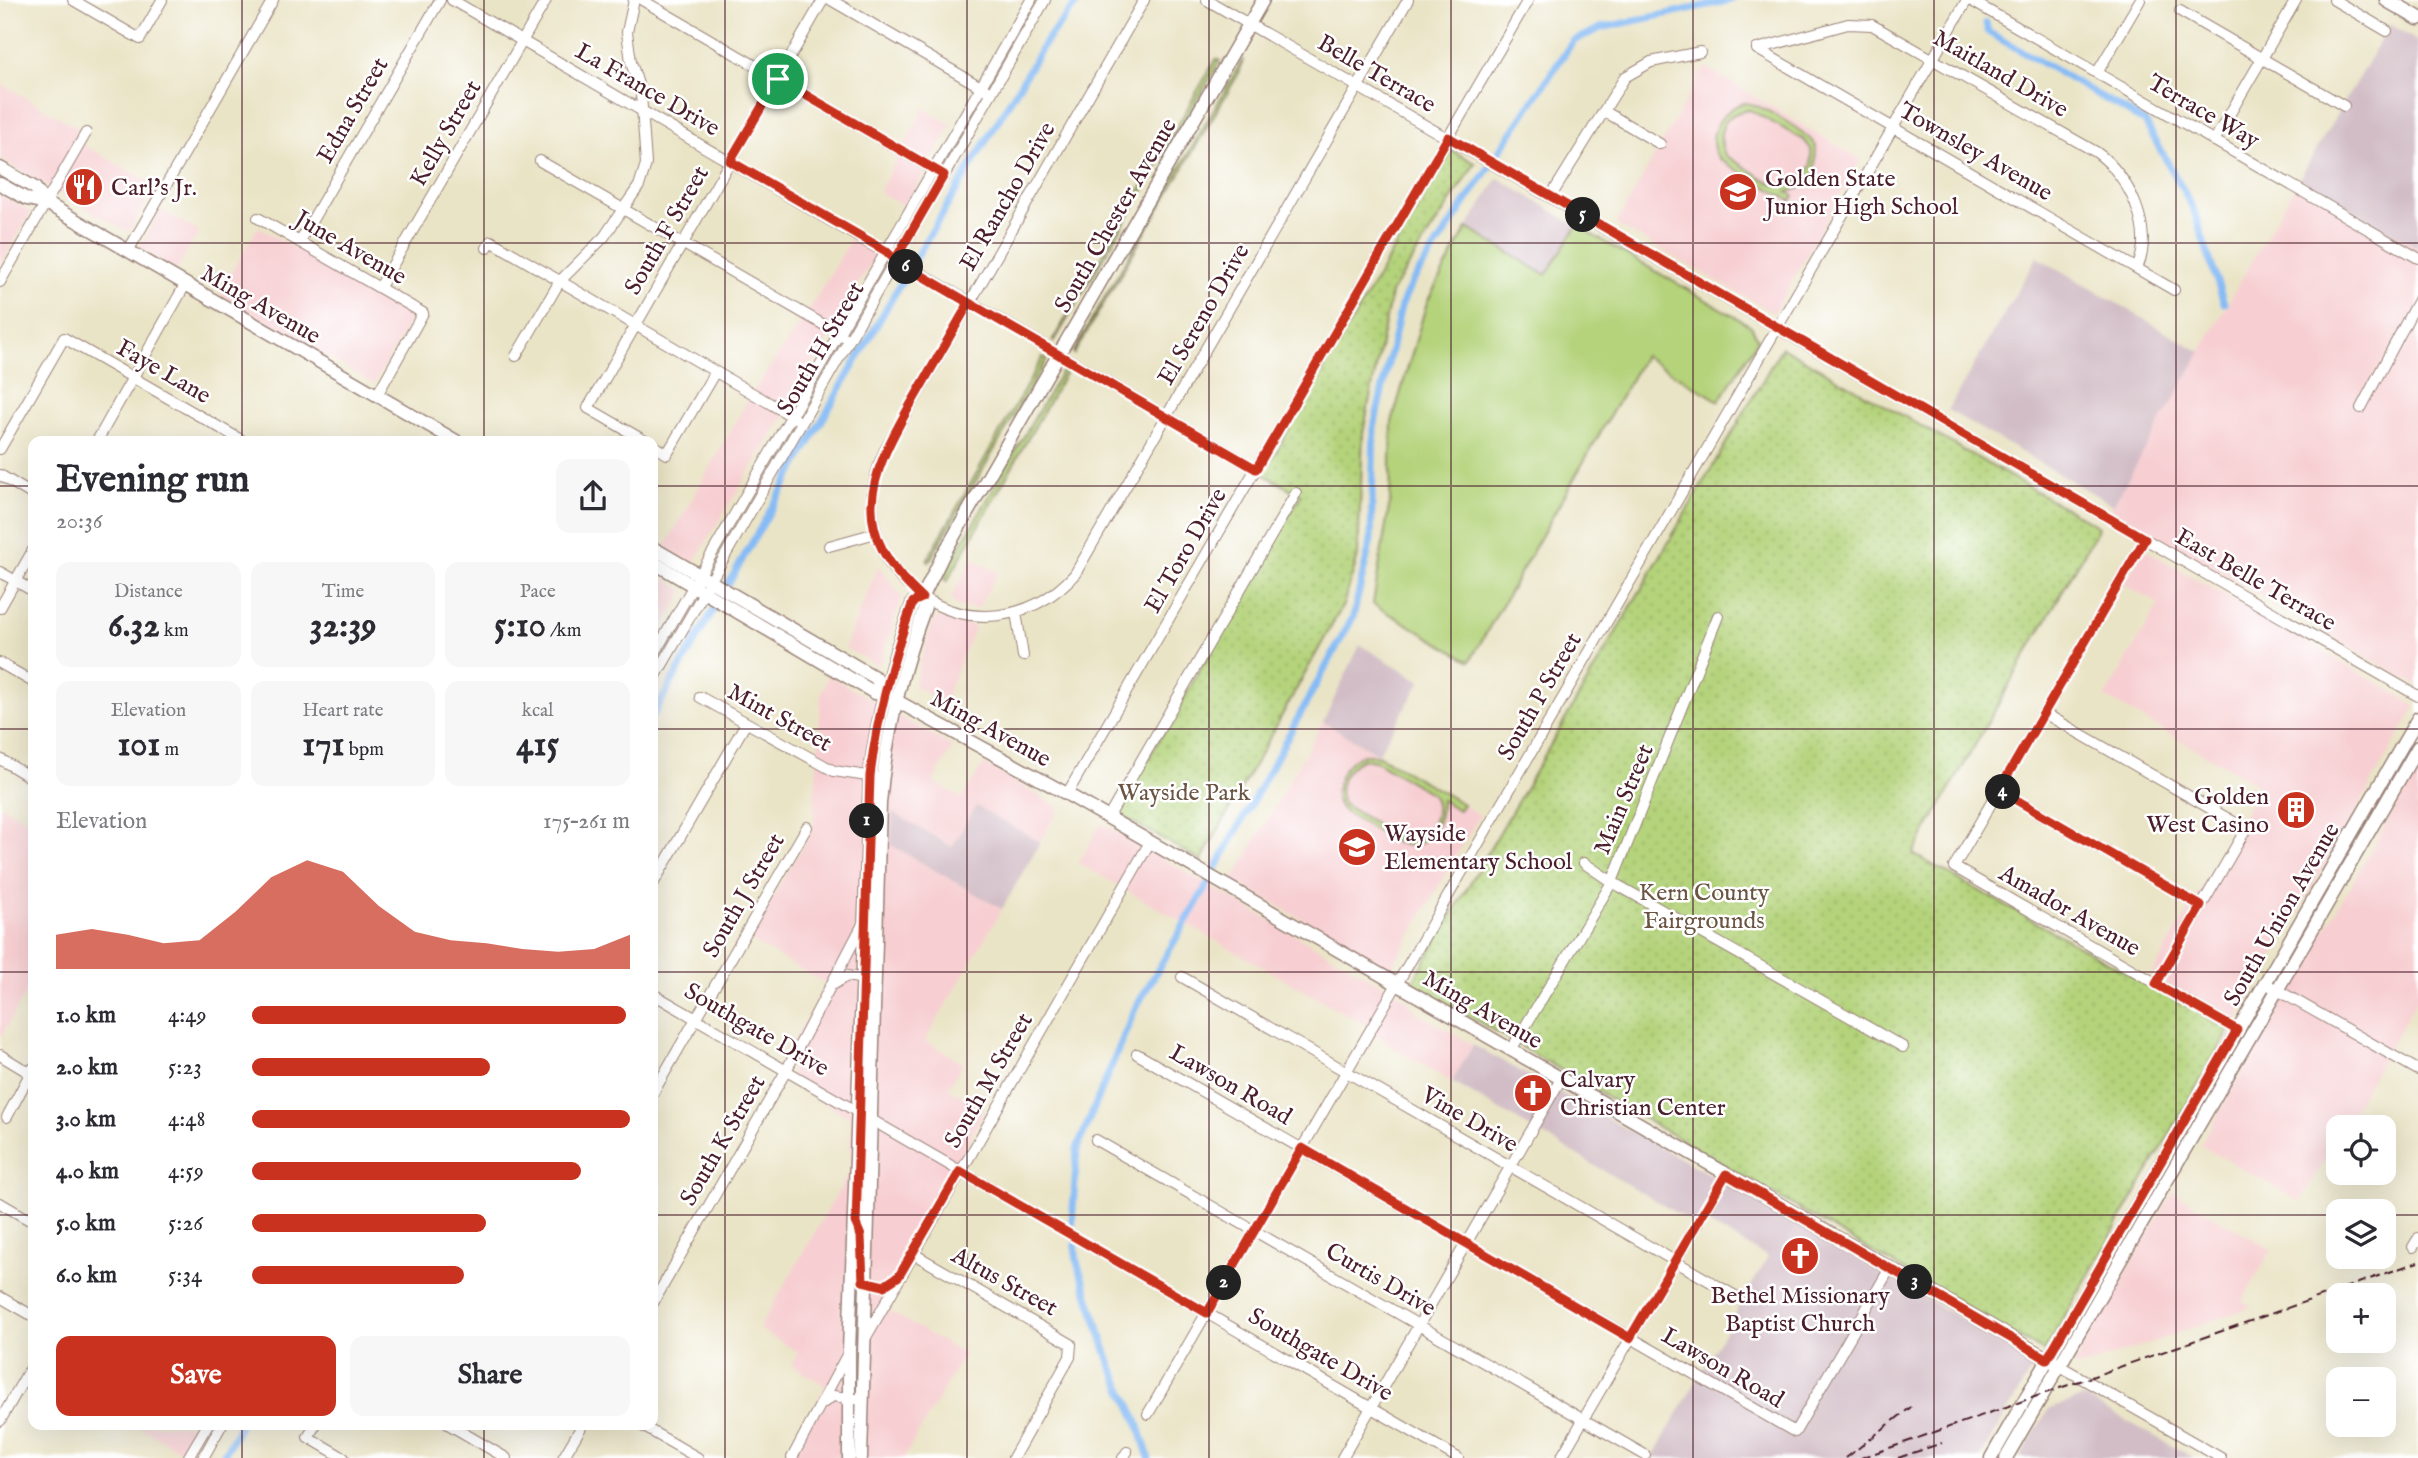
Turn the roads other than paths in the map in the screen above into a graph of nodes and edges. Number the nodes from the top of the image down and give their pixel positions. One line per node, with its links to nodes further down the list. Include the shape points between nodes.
1 (73, 0): 2 (street, via 140,39)
2 (162, 0)
3 (273, 0): 60 (street)
4 (440, 0): 57 (street, Edna Street)
5 (452, 0): 28 (street, La France Drive)
6 (546, 0): 28 (street, Kelly Street)
7 (634, 0): 39 (street, via 627,32)
8 (642, 0): 34 (street)
9 (823, 0): 34 (street, South F Street)
10 (831, 0): 36 (street)
11 (1045, 0): 23 (street, South H Street)
12 (1144, 0): 71 (street, El Rancho Drive)
13 (1207, 0): 26 (street, Belle Terrace)
14 (1263, 0): 26 (main road, South Chester Avenue)
15 (1408, 0): 35 (street, El Sereno Drive)
16 (1528, 0): 43 (street, El Toro Drive)
17 (1968, 0): 31 (street, South P Street); 33 (street, Terrace Way)
18 (2140, 0): 33 (street)
19 (2296, 0): 32 (street)
20 (2334, 0): 27 (street)
21 (1027, 2): 23 (street); 36 (street, South H Street)
22 (2392, 3): 25 (highway)
23 (1039, 10): 37 (street, South H Street)
24 (2180, 11): 32 (street)
25 (2418, 20)
26 (1248, 25): 35 (street, Belle Terrace); 76 (main road, South Chester Avenue)
27 (2387, 31)
28 (523, 41): 39 (street, La France Drive); 68 (street, Kelly Street)
29 (1757, 50): 31 (street, Maitland Drive, via 1856,23 1881,29); 41 (street, Townsley Avenue)
30 (1700, 52): 40 (street, via 1633,70)
31 (1933, 58): 41 (street, South P Street); 64 (street, Maitland Drive, via 2096,152 2112,166 2142,224 2144,244)
32 (2262, 58): 38 (street); 44 (street)
33 (2097, 73): 44 (street, Terrace Way)
34 (778, 79): 47 (street, South F Street); 50 (street)
35 (1359, 86): 43 (street, Belle Terrace); 83 (street, El Sereno Drive)
36 (981, 87): 37 (street); 50 (street, South H Street)
37 (992, 93): 51 (street, South H Street)
38 (2344, 106)
39 (641, 110): 47 (street, La France Drive); 55 (street, via 646,164 639,186)
40 (1604, 111): 45 (street); 53 (street)
41 (1893, 127): 64 (street, Townsley Avenue); 73 (street, South P Street)
42 (86, 133): 54 (street)
43 (1448, 137): 48 (street, Belle Terrace); 92 (street, El Toro Drive)
44 (2214, 141): 62 (street, Terrace Way)
45 (1660, 144)
46 (540, 161): 55 (street)
47 (730, 161): 58 (street, South F Street); 61 (street, La France Drive)
48 (1492, 163): 53 (street, East Belle Terrace)
49 (0, 168): 54 (main road, Ming Avenue, via 35,188)
50 (934, 169): 51 (street); 61 (street, South H Street)
51 (944, 175): 63 (street, South H Street)
52 (0, 184): 54 (main road, Ming Avenue, via 27,199)
53 (1551, 196): 73 (street, East Belle Terrace)
54 (46, 203): 60 (main road, Ming Avenue); 66 (street)
55 (623, 209): 58 (street); 65 (street, via 604,237)
56 (258, 218): 57 (street, June Avenue)
57 (300, 242): 68 (street, June Avenue)
58 (683, 243): 72 (street, South F Street); 74 (street)
59 (487, 248): 65 (street, via 491,241)
60 (128, 251): 67 (main road, Ming Avenue)
61 (886, 251): 63 (street, La France Drive); 74 (street, South H Street)
62 (2418, 258)
63 (900, 263): 71 (street, La France Drive); 75 (street, South H Street)
64 (2137, 268): 69 (street, Townsley Avenue)
65 (560, 281): 72 (street); 77 (street)
66 (0, 282)
67 (185, 285): 79 (street); 80 (main road, Ming Avenue)
68 (380, 287): 80 (street, June Avenue, via 423,313)
69 (2174, 290)
70 (2418, 300): 81 (street)
71 (969, 303): 76 (street, La France Drive); 97 (street, El Rancho Drive, via 880,460 872,499)
72 (635, 326): 78 (street); 88 (street, South F Street, via 588,408)
73 (1777, 327): 98 (street, East Belle Terrace); 139 (street, South P Street)
74 (838, 333): 75 (street); 82 (street, South H Street)
75 (849, 340): 84 (street, South H Street)
76 (1058, 355): 83 (street, La France Drive); 107 (main road, South Chester Avenue)
77 (516, 356)
78 (715, 372): 82 (street); 89 (street, via 667,454)
79 (133, 378): 85 (street); 86 (street, Faye Lane); 90 (street, Faye Lane, via 64,338)
80 (377, 396): 87 (main road, Ming Avenue)
81 (2361, 408)
82 (791, 416): 84 (street); 91 (street, South H Street)
83 (1167, 418): 92 (street, La France Drive); 109 (street, El Sereno Drive, via 1075,574 1045,600)
84 (802, 422): 96 (street, South H Street)
85 (100, 436)
86 (234, 436)
87 (447, 436)
88 (636, 436)
89 (658, 448)
90 (0, 449)
91 (768, 456): 96 (street, via 769,468); 105 (street, South H Street)
92 (1256, 469): 127 (street, El Toro Drive)
93 (0, 475): 94 (street)
94 (28, 492)
95 (1296, 493): 128 (street)
96 (757, 500): 105 (street, South H Street)
97 (876, 533): 99 (street); 107 (street, El Rancho Drive, via 892,568)
98 (2145, 539): 116 (street, East Belle Terrace); 119 (street)
99 (829, 546)
100 (658, 552): 105 (main road, Ming Avenue)
101 (28, 559): 104 (street)
102 (658, 564): 105 (main road, Ming Avenue)
103 (0, 572): 104 (street)
104 (16, 581): 106 (street); 108 (street)
105 (705, 586): 111 (street, South H Street); 114 (street, South H Street); 118 (main road, Ming Avenue, via 875,693)
106 (28, 588)
107 (922, 598): 109 (street, El Sereno Drive, via 968,615); 118 (main road, South Chester Avenue, via 913,602)
108 (0, 608)
109 (1016, 612): 112 (street)
110 (1718, 616): 133 (street, Main Street)
111 (658, 649)
112 (1023, 656)
113 (0, 663): 115 (street)
114 (658, 672)
115 (28, 679)
116 (2418, 696)
117 (700, 697): 121 (street, Mint Street)
118 (889, 697): 125 (main road, South Chester Avenue); 127 (main road, Ming Avenue)
119 (2044, 713): 126 (street); 134 (street, via 2246,829)
120 (2418, 718): 138 (main road, South Union Avenue)
121 (746, 723): 125 (street, Mint Street, via 834,771); 132 (street)
122 (2418, 747): 142 (main road, South Union Avenue)
123 (0, 759): 124 (street)
124 (28, 776)
125 (876, 777): 135 (main road, South Chester Avenue); 137 (main road, South Chester Avenue)
126 (1999, 790): 134 (street); 140 (street, Amador Avenue, via 1954,867)
127 (1067, 793): 128 (main road, Ming Avenue)
128 (1108, 818): 130 (main road, Ming Avenue)
129 (807, 827): 144 (street, South J Street)
130 (1150, 842): 139 (main road, Ming Avenue); 163 (street, South M Street)
131 (1584, 863): 133 (street)
132 (658, 875)
133 (1612, 881): 146 (street); 147 (street, Main Street)
134 (2201, 906): 140 (street)
135 (864, 922): 137 (main road, South Chester Avenue); 141 (street, South K Street)
136 (1182, 977): 153 (street, Vine Drive)
137 (869, 980): 141 (street, via 847,976); 157 (main road, South Chester Avenue); 159 (main road, South Chester Avenue)
138 (2265, 983): 142 (street); 145 (main road, South Union Avenue)
139 (1397, 984): 147 (main road, Ming Avenue); 153 (street, South P Street)
140 (2156, 984): 145 (street, Amador Avenue)
141 (829, 989): 152 (street, South K Street)
142 (2277, 990): 151 (street); 184 (main road, South Union Avenue)
143 (658, 997): 144 (street, Southgate Drive)
144 (696, 1019): 152 (street, Southgate Drive); 156 (street, South J Street)
145 (2237, 1030): 183 (main road, South Union Avenue)
146 (1903, 1047)
147 (1511, 1050): 155 (main road, Ming Avenue)
148 (1137, 1054): 161 (street, Lawson Road)
149 (0, 1055): 150 (street)
150 (28, 1070)
151 (2418, 1070)
152 (786, 1071): 157 (street, Southgate Drive); 174 (street, South K Street)
153 (1346, 1072): 161 (street, South P Street); 162 (street, Vine Drive)
154 (28, 1079): 158 (street)
155 (1561, 1079): 162 (street); 164 (main road, Ming Avenue)
156 (658, 1084)
157 (859, 1112): 159 (street, Southgate Drive); 173 (main road, South Chester Avenue, via 856,1224)
158 (7, 1117)
159 (871, 1120): 163 (street, Southgate Drive); 173 (main road, South Chester Avenue)
160 (1096, 1140): 167 (street, Curtis Drive)
161 (1302, 1148): 167 (street, South P Street); 168 (street, Lawson Road)
162 (1511, 1166): 168 (street); 170 (street, Vine Drive)
163 (960, 1171): 169 (street, South M Street); 178 (street, Southgate Drive)
164 (1726, 1174): 170 (street); 171 (main road, Ming Avenue)
165 (0, 1203): 166 (street)
166 (28, 1219)
167 (1254, 1231): 178 (street, South P Street); 179 (street, Curtis Drive)
168 (1466, 1243): 179 (street); 181 (street, Lawson Road)
169 (912, 1253): 172 (street, South M Street); 209 (street, Altus Street, via 1068,1340 1073,1350)
170 (1675, 1261): 176 (street, Vine Drive); 181 (street)
171 (1890, 1268): 181 (street, Lawson Road, via 1795,1432); 183 (main road, Ming Avenue)
172 (899, 1276): 173 (street, via 884,1286); 180 (street, South M Street)
173 (860, 1283): 180 (main road, South Chester Avenue); 182 (main road, South Chester Avenue)
174 (658, 1294)
175 (0, 1297): 177 (street)
176 (1737, 1297)
177 (28, 1313)
178 (1207, 1313): 188 (street, Southgate Drive); 189 (street, South P Street)
179 (1419, 1325): 188 (street); 190 (street, Curtis Drive)
180 (864, 1335): 186 (main road, South Chester Avenue)
181 (1630, 1338): 190 (street)
182 (849, 1351): 186 (main road, South Chester Avenue); 187 (street)
183 (2047, 1359): 184 (main road, Ming Avenue); 212 (main road, South Union Avenue)
184 (2060, 1366): 213 (main road, South Union Avenue); 214 (street)
185 (28, 1372): 191 (street)
186 (856, 1399): 187 (street, via 833,1396); 207 (main road, South Chester Avenue); 208 (main road, South Chester Avenue)
187 (818, 1408): 206 (street)
188 (1371, 1408): 199 (street, Southgate Drive); 210 (street)
189 (1148, 1414)
190 (1583, 1420): 198 (street, Curtis Drive); 211 (street)
191 (0, 1421)
192 (204, 1430): 200 (street)
193 (219, 1430): 201 (street)
194 (312, 1430): 202 (street, via 308,1437)
195 (458, 1430): 203 (street)
196 (579, 1430): 204 (street)
197 (649, 1430): 205 (street)
198 (1645, 1455)
199 (1455, 1457)
200 (188, 1458)
201 (203, 1458)
202 (344, 1458)
203 (506, 1458)
204 (563, 1458)
205 (698, 1458)
206 (792, 1458)
207 (849, 1458)
208 (861, 1458)
209 (1013, 1458)
210 (1342, 1458)
211 (1561, 1458)
212 (1991, 1458)
213 (2006, 1458)
214 (2221, 1458)

